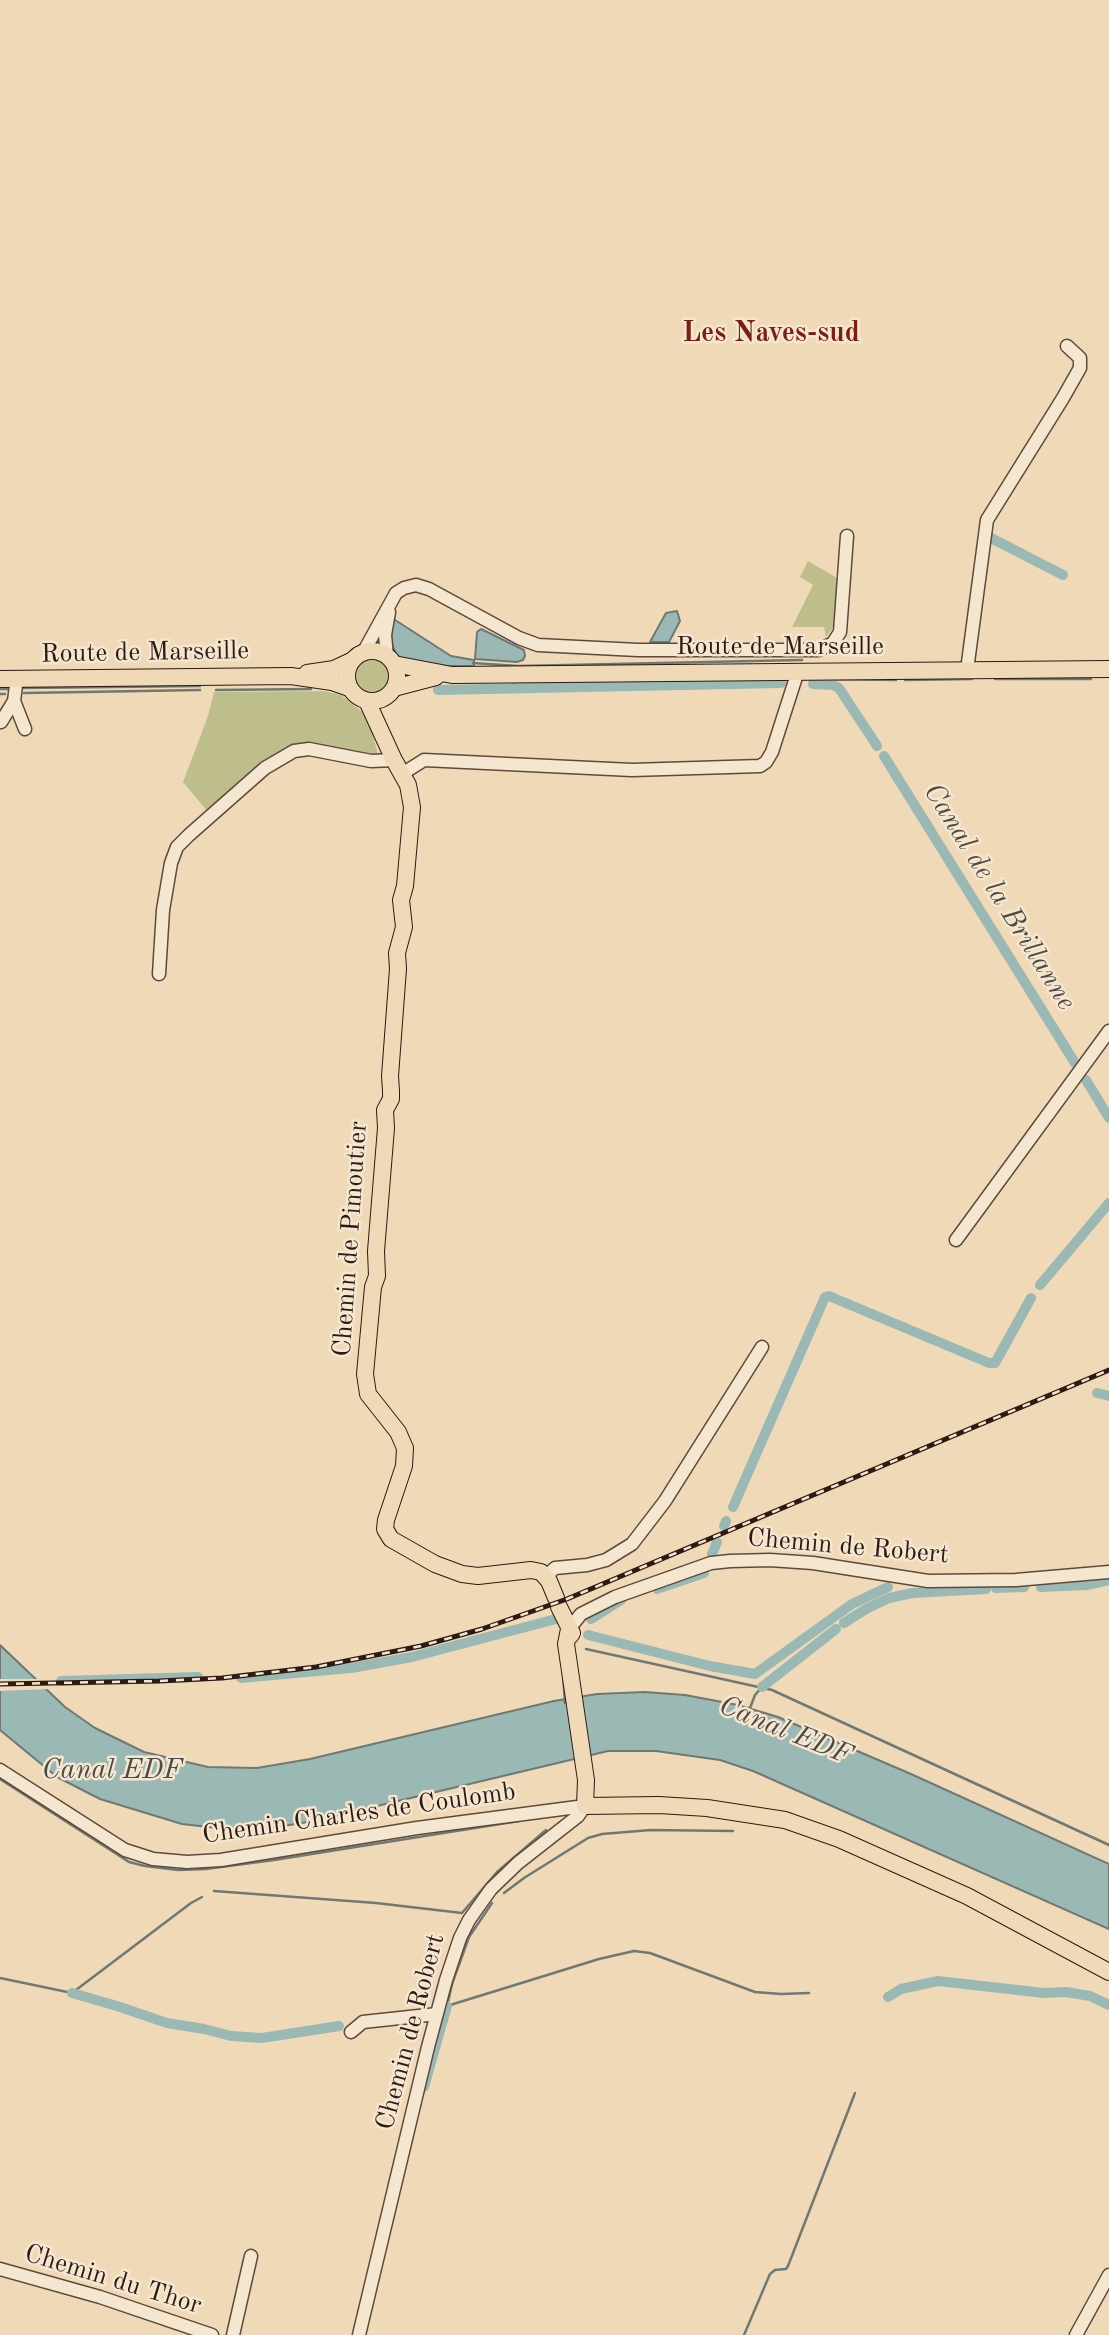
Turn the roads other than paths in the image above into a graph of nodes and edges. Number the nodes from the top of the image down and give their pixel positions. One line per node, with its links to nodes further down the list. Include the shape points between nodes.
1 (1067, 346): 7 (street, via 1080,358 1080,368 987,520)
2 (847, 536): 3 (street, via 840,632 831,645 815,651 546,646 524,641 425,587 408,586)
3 (393, 597): 4 (street); 5 (street, via 386,628)
4 (357, 657): 5 (main road, via 373,651); 10 (main road, Route de Marseille, via 334,668); 12 (main road, via 347,673)
5 (391, 660): 9 (main road, Route de Marseille); 13 (main road, via 397,677)
6 (1109, 668): 7 (main road, Route de Marseille)
7 (967, 670): 8 (main road, Route de Marseille)
8 (798, 671): 9 (main road, Route de Marseille); 19 (street, via 772,752 760,766 632,771 424,760)
9 (452, 675): 13 (main road, Route de Marseille)
10 (291, 676): 11 (main road, Route de Marseille); 12 (main road, Route de Marseille)
11 (8, 679): 14 (street)
12 (349, 688): 15 (main road)
13 (391, 691): 15 (main road); 18 (main road, Chemin de Pimoutier)
14 (13, 701): 16 (street); 17 (street)
15 (367, 701): 18 (main road, Chemin de Pimoutier)
16 (1, 722)
17 (25, 729)
18 (388, 744): 19 (main road, Chemin de Pimoutier)
19 (398, 767): 20 (street, via 309,749 286,754 265,768 177,847 166,887); 25 (main road, Chemin de Pimoutier, via 410,791 411,824 401,900 404,927 397,946 377,1276 365,1374 368,1394 405,1448 385,1529 391,1539 462,1574 531,1570)
20 (159, 974)
21 (1109, 1031): 22 (street)
22 (956, 1240)
23 (762, 1347): 25 (street, via 665,1501 632,1544 606,1560 555,1568)
24 (1109, 1572): 26 (street, Chemin de Robert, via 939,1582 813,1563 730,1560 638,1587 581,1614)
25 (546, 1576): 26 (main road)
26 (574, 1628): 28 (main road, via 565,1638 586,1780)
27 (0, 1770): 29 (street, Chemin Charles de Coulomb, via 133,1853 187,1862)
28 (585, 1806): 29 (street, Chemin Charles de Coulomb); 30 (street, Chemin de Robert); 31 (main road, via 708,1808 785,1820 967,1896)
29 (541, 1810): 30 (street, via 557,1819)
30 (559, 1831): 32 (street, Chemin de Robert, via 504,1875 479,1904 460,1938)
31 (1109, 1972)
32 (437, 2014): 33 (street, via 363,2022); 39 (street, Chemin de Robert)
33 (351, 2032)
34 (251, 2256): 38 (street)
35 (0, 2269): 37 (street, Chemin du Thor)
36 (1109, 2275): 40 (street)
37 (212, 2335)
38 (233, 2335)
39 (359, 2335)
40 (1076, 2335)

